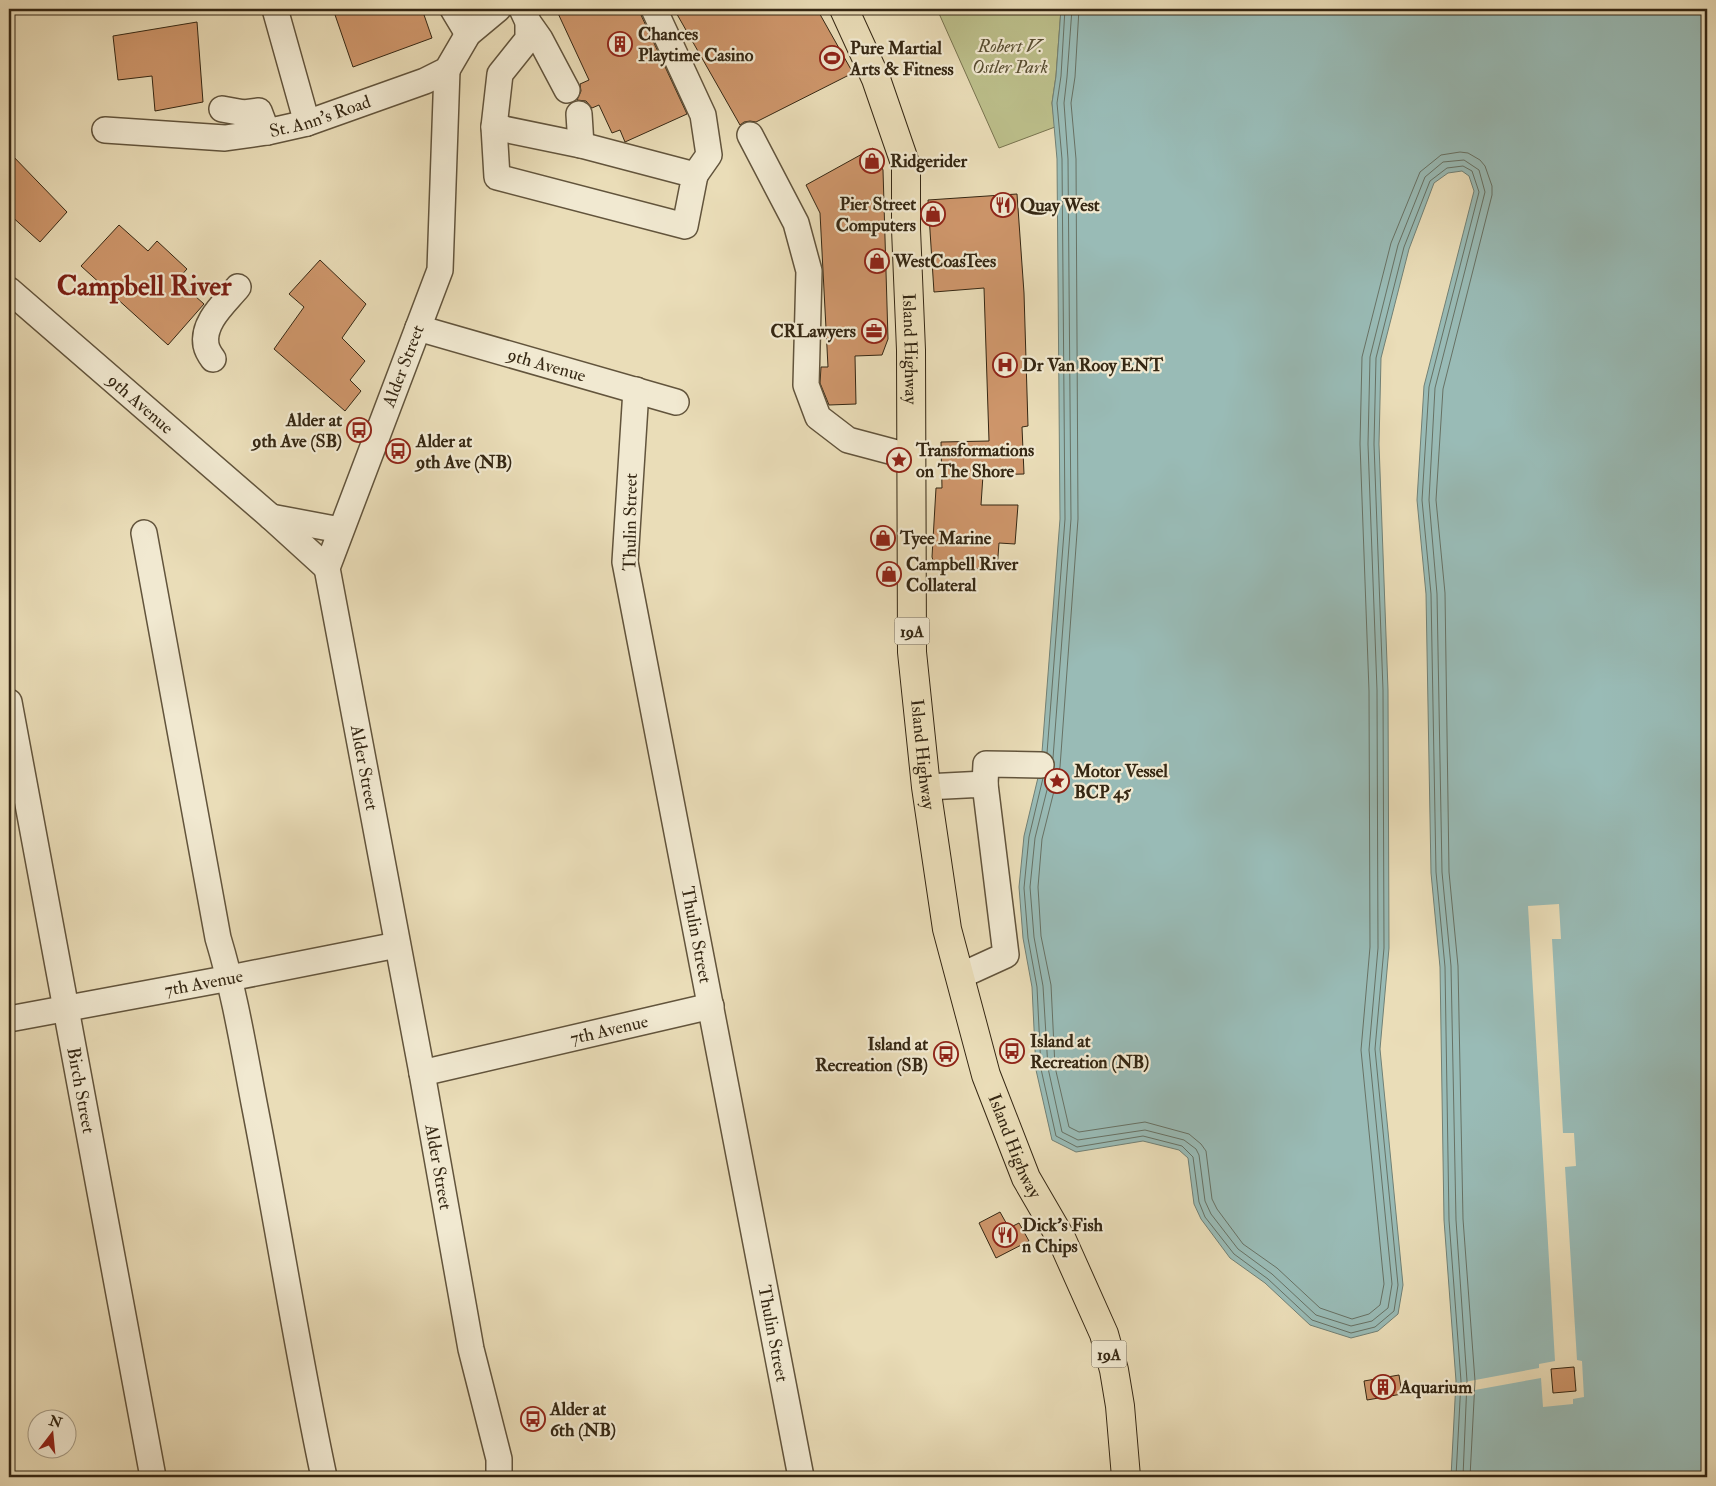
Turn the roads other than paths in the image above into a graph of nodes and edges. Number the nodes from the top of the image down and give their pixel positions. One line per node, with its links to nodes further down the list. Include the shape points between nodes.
1 (275, 9): 12 (street)
2 (453, 9): 7 (street)
3 (498, 9): 7 (street)
4 (654, 9): 18 (street, via 703,115 709,156)
5 (844, 9): 25 (main road, Island Highway / 19A, via 876,79 906,166)
6 (525, 16): 9 (street); 13 (street, via 528,39 500,74)
7 (468, 34): 8 (street)
8 (448, 70): 12 (street, St. Ann's Road); 21 (street, Alder Street, via 440,270)
9 (567, 90)
10 (222, 109): 15 (street, via 244,113 259,111)
11 (578, 114): 17 (street)
12 (307, 123): 15 (street, St. Ann's Road)
13 (494, 127): 17 (street); 18 (street, via 497,177 685,226)
14 (105, 130): 15 (street, St. Ann's Road, via 225,138)
15 (267, 132)
16 (750, 135): 25 (street, via 796,224 809,271 806,385 818,417 848,440)
17 (581, 145): 18 (street)
18 (695, 175)
19 (238, 287): 22 (street, via 209,323 206,347)
20 (9, 290): 26 (street, 9th Avenue)
21 (418, 328): 23 (street, 9th Avenue); 27 (street, Alder Street)
22 (213, 360)
23 (636, 390): 24 (street, 9th Avenue); 37 (street, Thulin Street, via 626,562)
24 (676, 402)
25 (912, 457): 33 (main road, Island Highway / 19A, via 912,652)
26 (271, 517): 27 (street); 29 (street, 9th Avenue)
27 (340, 530): 29 (street, Alder Street)
28 (144, 533): 36 (street, via 218,938)
29 (327, 568): 34 (street, Alder Street)
30 (9, 702): 38 (street, Birch Street)
31 (1041, 765): 32 (street, via 986,764)
32 (985, 784): 33 (street); 35 (street, via 1006,955)
33 (926, 787): 35 (main road, Island Highway / 19A, via 947,929)
34 (397, 945): 36 (street, 7th Avenue); 40 (street, Alder Street)
35 (960, 976): 45 (main road, Island Highway / 19A, via 986,1075 1026,1178 1062,1240 1104,1334 1120,1406)
36 (230, 978): 38 (street, 7th Avenue); 42 (street)
37 (711, 1006): 40 (street, 7th Avenue); 44 (street, Thulin Street)
38 (66, 1008): 39 (street, 7th Avenue); 41 (street, Birch Street)
39 (9, 1019)
40 (422, 1073): 43 (street, Alder Street, via 471,1349 498,1459)
41 (153, 1477)
42 (324, 1477)
43 (498, 1477)
44 (801, 1477)
45 (1126, 1477)

